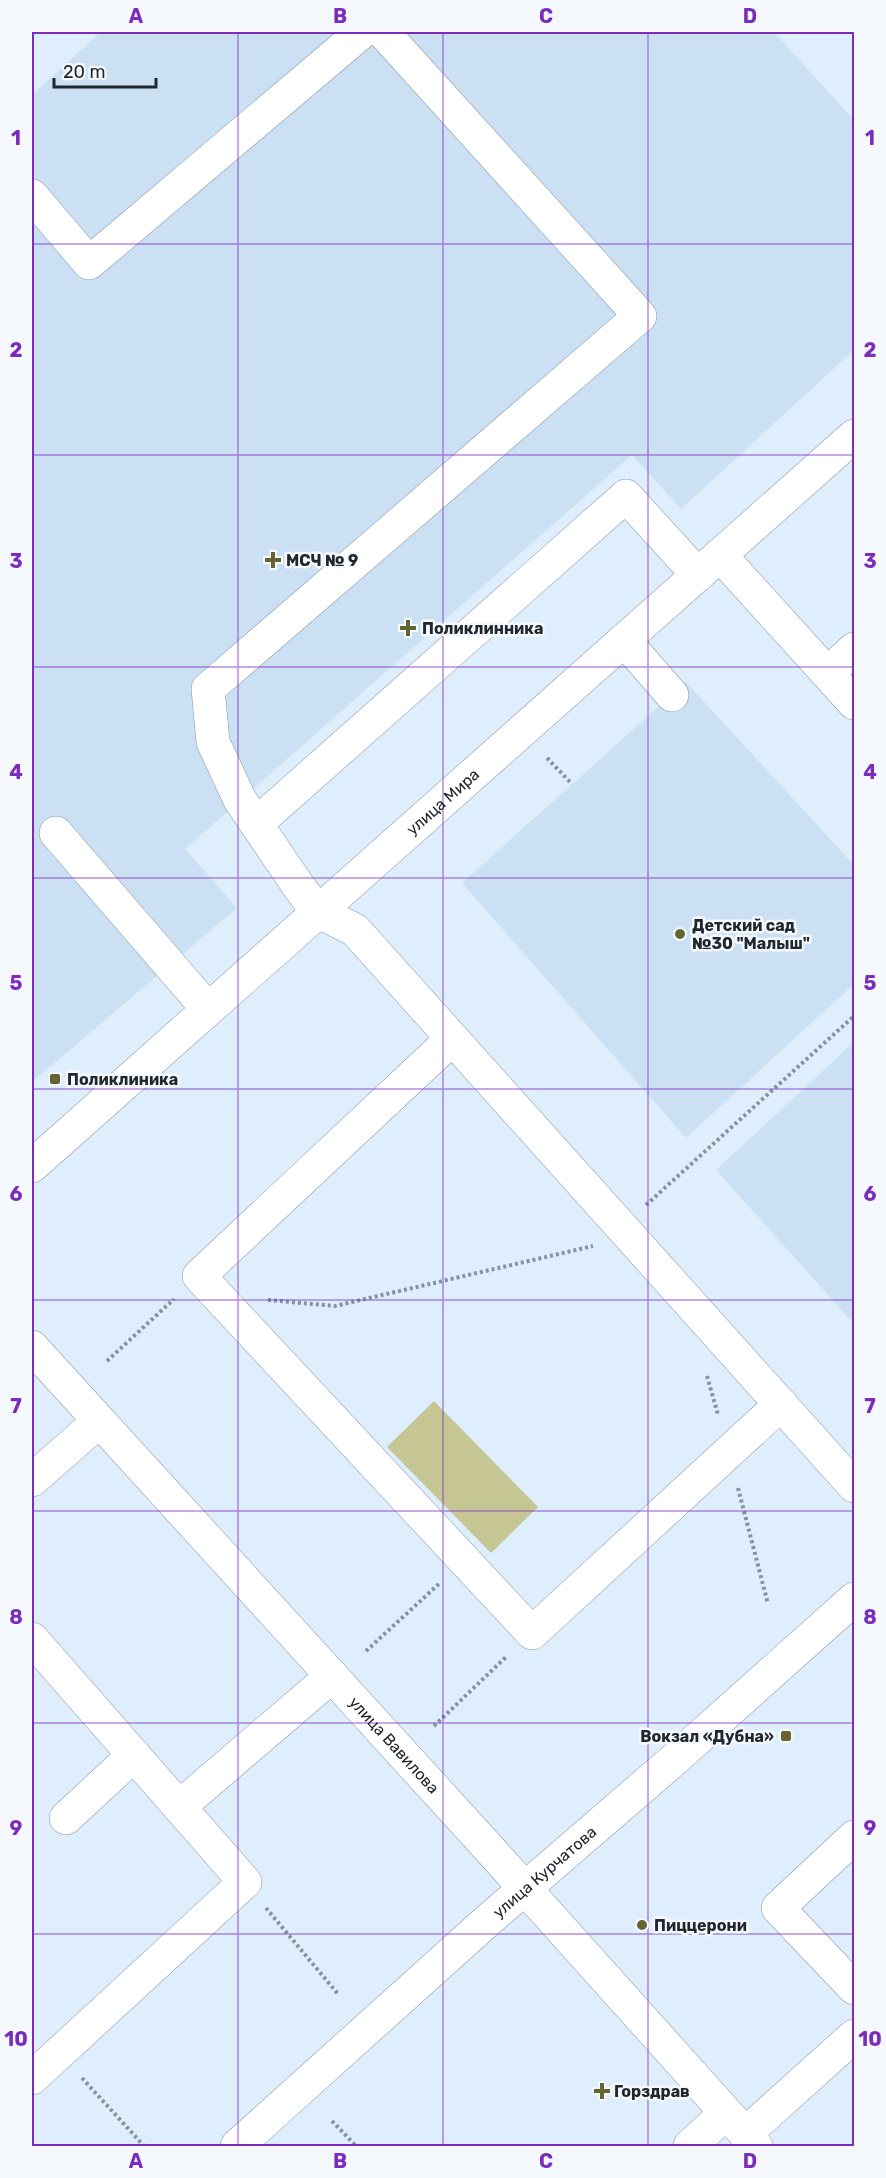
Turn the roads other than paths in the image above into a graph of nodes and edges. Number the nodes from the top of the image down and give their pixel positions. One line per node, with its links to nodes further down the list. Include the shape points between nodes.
1 (362, 32): 3 (main road, via 89,263)
2 (383, 32): 11 (main road, via 640,316 208,689 213,742 240,800)
3 (32, 196)
4 (855, 436): 5 (main road, улица Мира)
5 (709, 565): 6 (main road, улица Мира); 8 (main road); 11 (main road, via 616,487)
6 (624, 640): 9 (main road); 13 (main road, улица Мира)
7 (855, 649): 8 (main road)
8 (828, 674): 10 (main road)
9 (672, 695)
10 (855, 703)
11 (256, 824): 13 (main road)
12 (56, 833): 14 (main road)
13 (317, 911): 14 (main road, улица Мира); 15 (main road, via 355,930)
14 (207, 1008): 16 (main road, улица Мира)
15 (452, 1039): 18 (main road); 18 (main road, via 208,1286 532,1633)
16 (32, 1166)
17 (32, 1347): 19 (main road, улица Вавилова)
18 (780, 1404): 21 (main road)
19 (98, 1422): 20 (main road); 24 (main road, улица Вавилова)
20 (32, 1480)
21 (855, 1486)
22 (855, 1599): 29 (main road, улица Курчатова)
23 (32, 1639): 25 (main road)
24 (332, 1676): 26 (main road); 29 (main road, улица Вавилова)
25 (134, 1755): 26 (main road); 27 (main road)
26 (179, 1807): 32 (main road, via 244,1882 51,2045)
27 (66, 1818)
28 (855, 1837): 30 (main road, via 778,1908)
29 (525, 1888): 33 (main road, улица Вавилова); 34 (main road, улица Курчатова)
30 (855, 1988)
31 (855, 2036): 33 (main road)
32 (32, 2078)
33 (742, 2131): 35 (main road)
34 (237, 2146)
35 (690, 2146)

